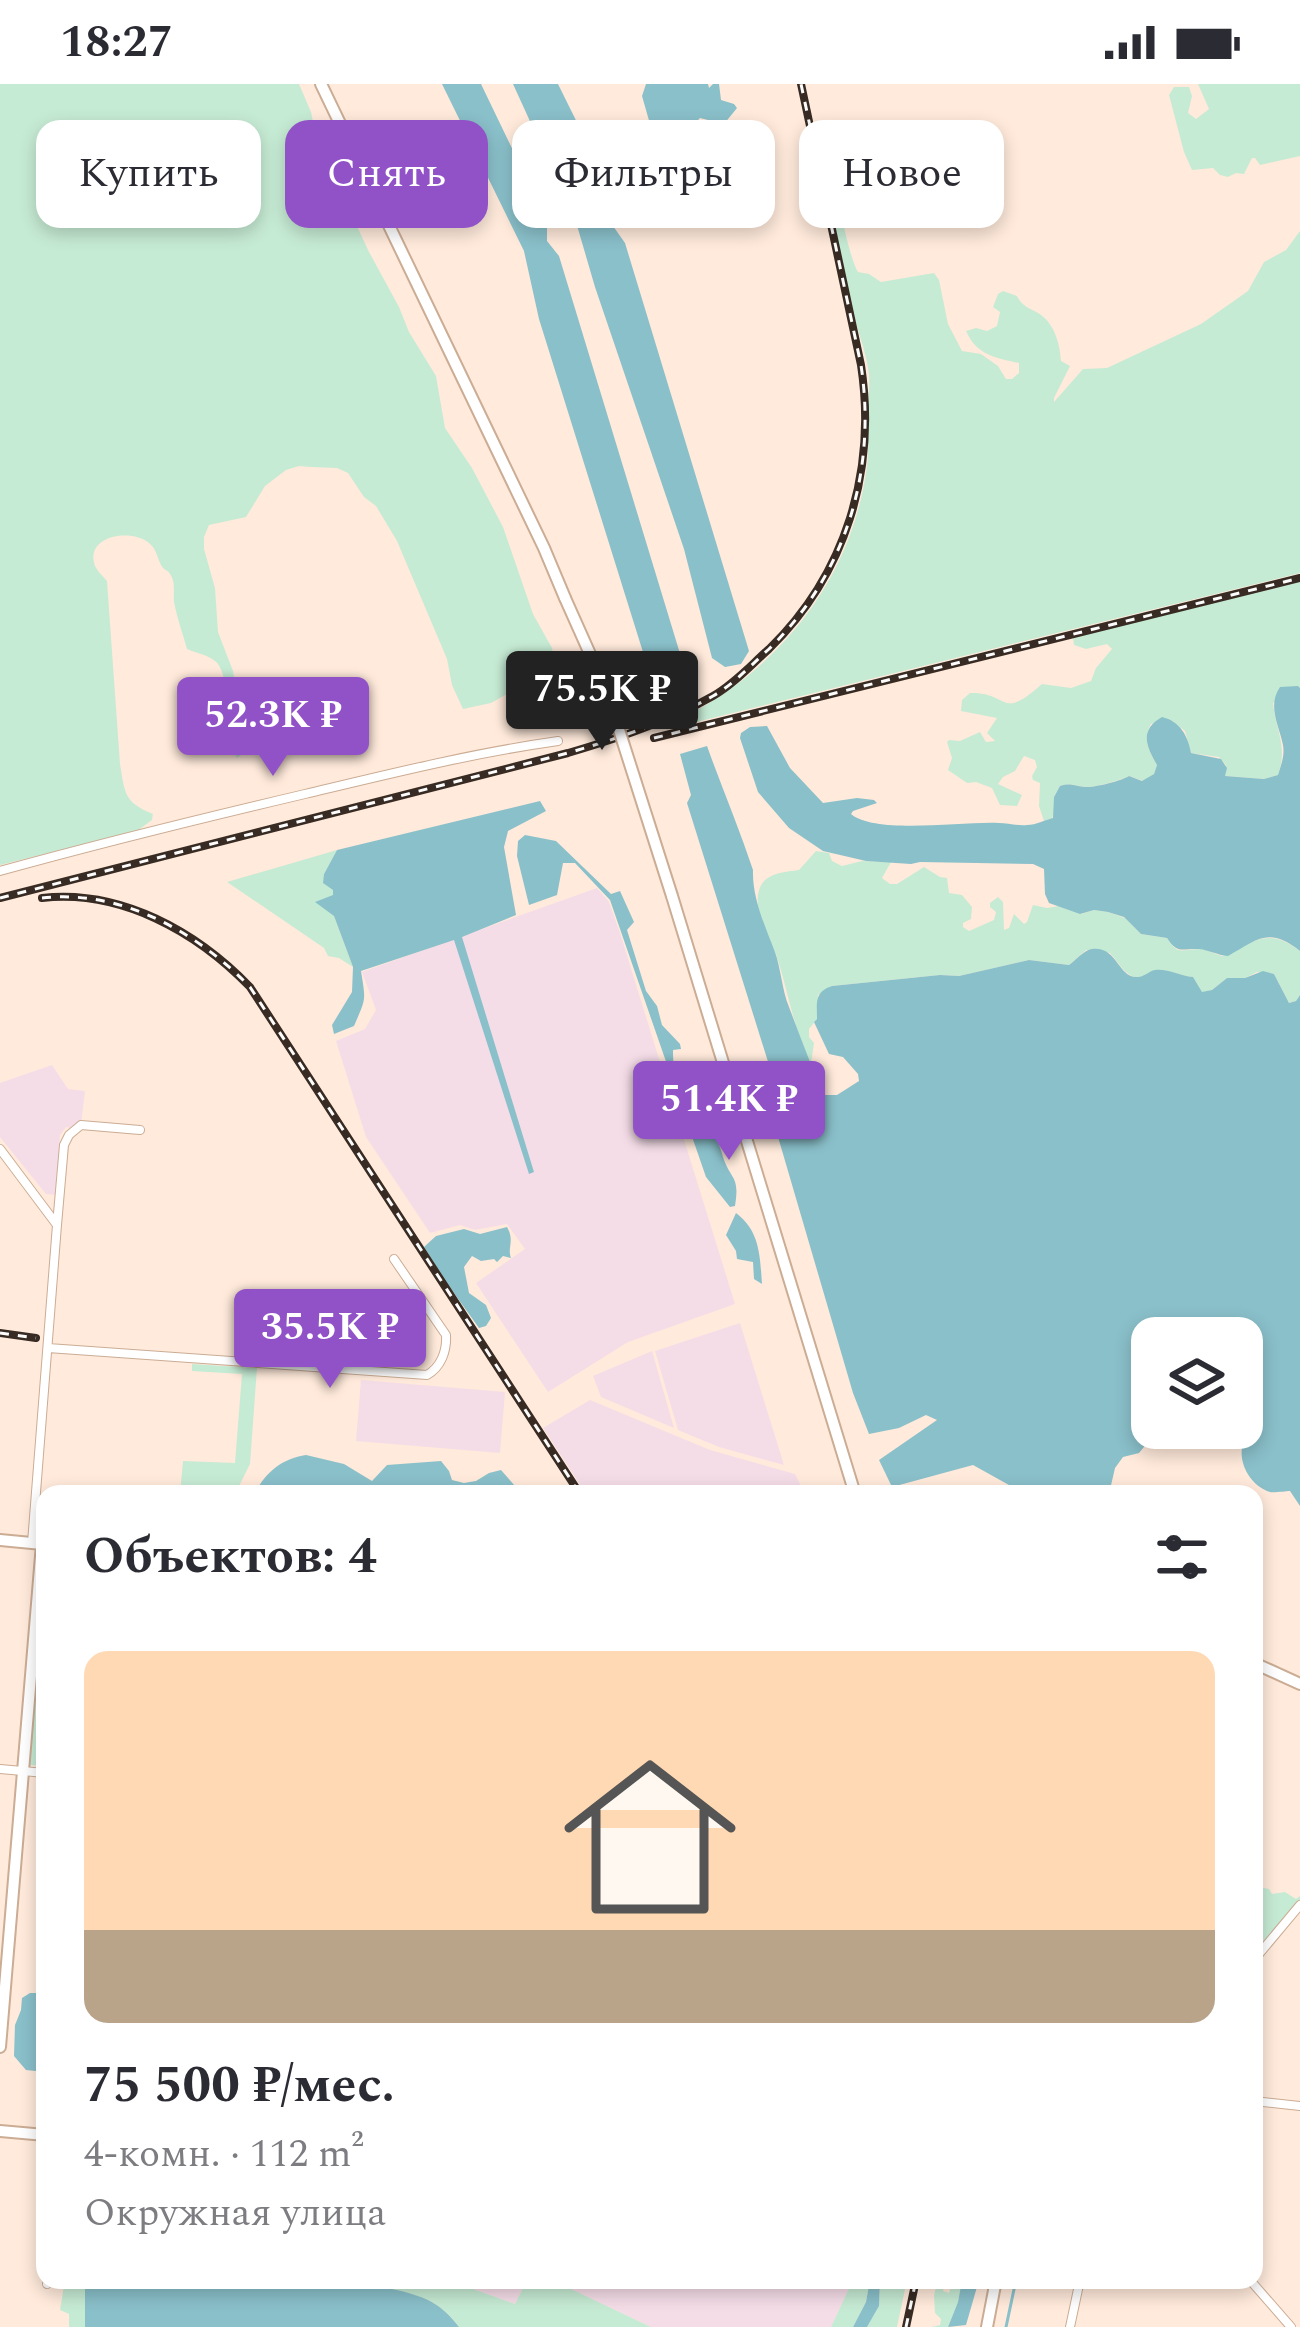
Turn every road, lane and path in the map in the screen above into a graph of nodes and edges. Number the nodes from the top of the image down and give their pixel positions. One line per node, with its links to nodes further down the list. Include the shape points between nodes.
1 (321, 84): 10 (main road, bridge, via 608,692)
2 (558, 741): 3 (street, via 358,781)
3 (0, 871)
4 (140, 1130): 6 (street, via 82,1125 68,1135)
5 (0, 1149): 6 (street)
6 (57, 1226): 8 (street)
7 (394, 1258): 8 (street, via 446,1335 447,1348 427,1375)
8 (48, 1348): 9 (street)
9 (42, 1485)
10 (851, 1485)
11 (0, 1540): 12 (main road)
12 (36, 1544)
13 (36, 1594): 17 (main road)
14 (1263, 1667): 15 (main road)
15 (1300, 1684)
16 (0, 1768): 17 (street)
17 (22, 1770): 18 (street); 21 (main road)
18 (36, 1771)
19 (1300, 1906): 20 (street)
20 (1263, 1949)
21 (3, 1971): 22 (main road)
22 (0, 2047)
23 (1263, 2102): 24 (street)
24 (1300, 2106)
25 (0, 2131): 26 (main road)
26 (36, 2134)
27 (994, 2289): 30 (main road)
28 (1078, 2289): 31 (street)
29 (1258, 2289): 32 (street)
30 (987, 2327)
31 (1070, 2327)
32 (1291, 2327)

